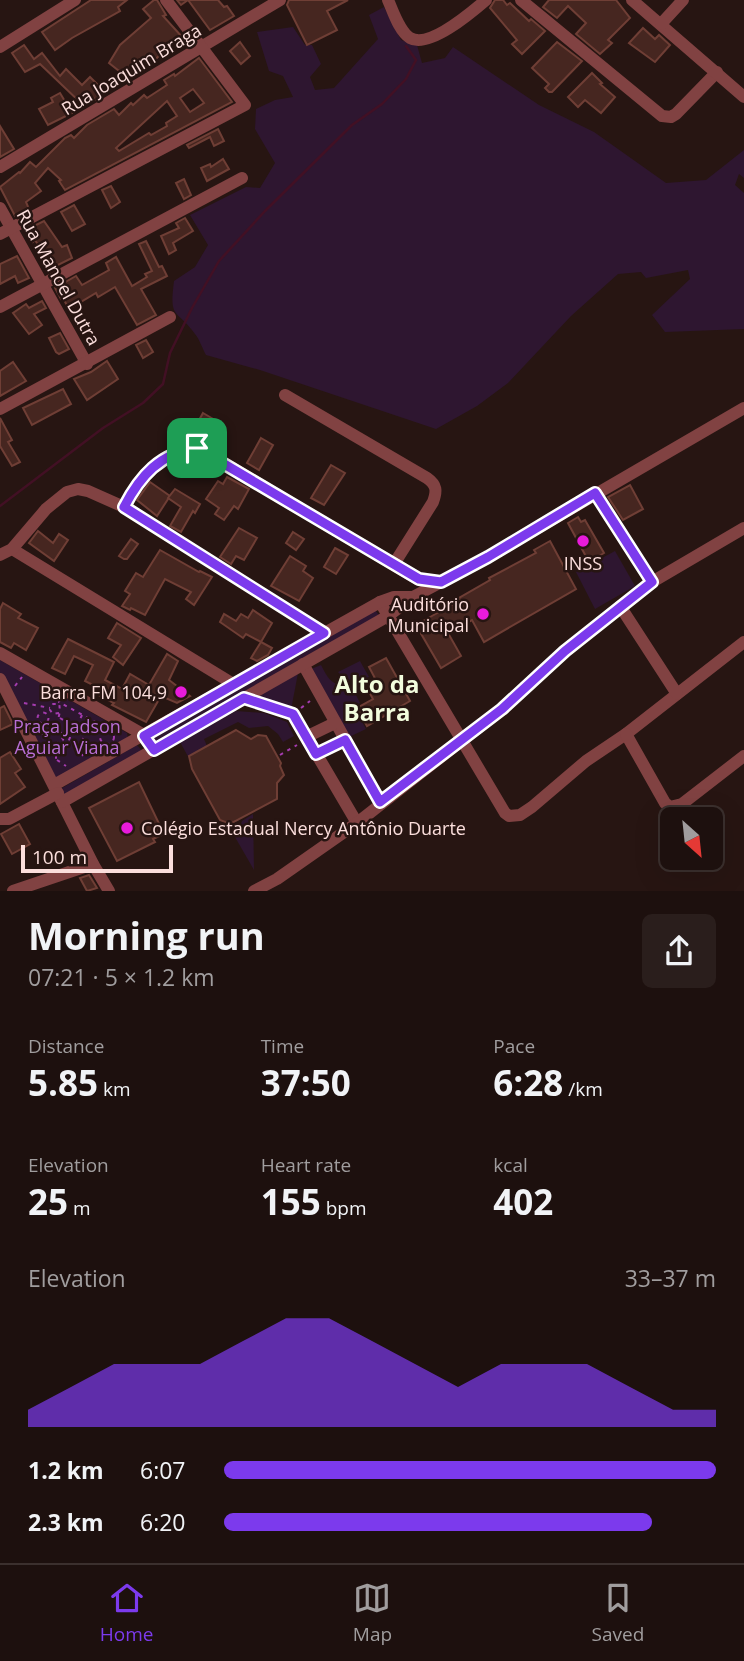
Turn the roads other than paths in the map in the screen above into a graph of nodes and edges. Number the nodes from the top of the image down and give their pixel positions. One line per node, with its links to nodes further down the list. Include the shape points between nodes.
1 (75, 0): 12 (street)
2 (166, 0): 13 (street)
3 (280, 0): 13 (street, Rua Joaquim Braga)
4 (464, 0): 10 (street)
5 (486, 0): 10 (street)
6 (521, 0): 14 (street, via 662,116 676,114)
7 (632, 0): 11 (street)
8 (683, 0): 11 (street)
9 (389, 1): 10 (street, via 411,38 435,36)
10 (471, 12)
11 (661, 24): 14 (street)
12 (0, 47)
13 (202, 47): 16 (street, Rua Joaquim Braga); 19 (street, via 245,105)
14 (717, 72): 15 (street)
15 (744, 97)
16 (0, 167)
17 (242, 178): 20 (street)
18 (0, 208): 19 (street, Rua Manoel Dutra)
19 (6, 231): 20 (street, Rua Manoel Dutra)
20 (43, 283): 21 (street); 23 (street, Rua Manoel Dutra)
21 (0, 307)
22 (170, 317): 23 (street)
23 (87, 364): 26 (street)
24 (285, 395): 31 (street, via 435,485 433,502)
25 (744, 408): 27 (street)
26 (0, 409)
27 (595, 493): 32 (street); 33 (street)
28 (124, 507): 30 (street, via 88,491 67,492); 31 (street, via 152,466 197,448); 38 (street)
29 (744, 528): 33 (street)
30 (6, 552): 43 (street)
31 (394, 564): 32 (street, via 419,579)
32 (441, 582): 34 (street)
33 (652, 582): 36 (street)
34 (413, 597): 35 (street); 37 (street)
35 (380, 602): 37 (street); 38 (street)
36 (620, 606): 44 (street); 50 (street)
37 (388, 616): 41 (street); 50 (street)
38 (324, 633): 43 (street)
39 (744, 642): 44 (street)
40 (0, 653): 48 (street)
41 (303, 664): 45 (street); 46 (street)
42 (0, 678): 55 (street)
43 (235, 685): 48 (street)
44 (677, 694): 47 (street)
45 (244, 698): 49 (street, via 293,714); 52 (street)
46 (335, 723): 49 (street); 51 (street)
47 (626, 734): 50 (street, via 513,817 505,813); 54 (street, via 670,807 682,804)
48 (144, 736): 52 (street); 55 (street)
49 (306, 738): 53 (street)
50 (462, 739): 56 (street)
51 (345, 740): 53 (street); 56 (street)
52 (154, 750): 55 (street)
53 (316, 754): 58 (street)
54 (744, 757)
55 (58, 794): 57 (street, via 9,819); 59 (street)
56 (380, 802): 58 (street)
57 (0, 819)
58 (357, 822): 60 (street)
59 (93, 864): 61 (street); 62 (street)
60 (278, 885): 63 (street)
61 (13, 891)
62 (109, 891)
63 (254, 891)

